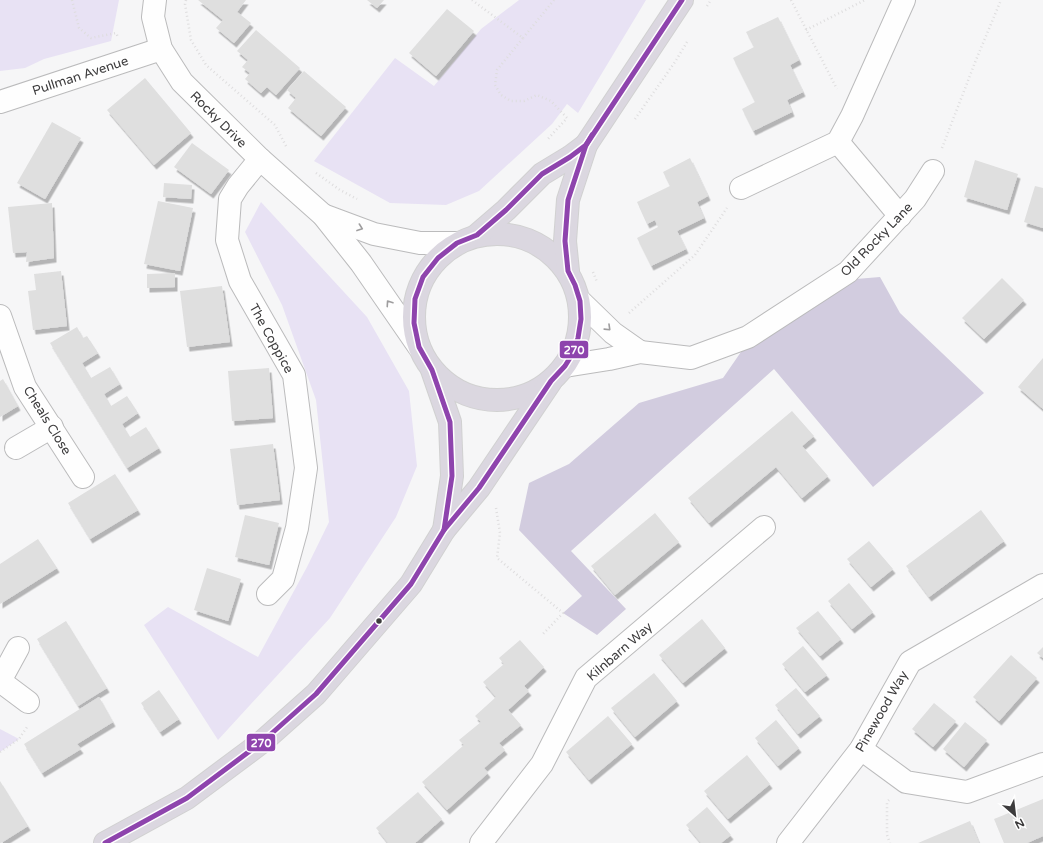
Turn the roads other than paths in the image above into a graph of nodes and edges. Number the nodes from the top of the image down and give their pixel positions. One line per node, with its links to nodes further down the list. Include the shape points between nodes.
1 (155, 0): 4 (street, Rocky Drive, via 153,17)
2 (682, 0): 7 (highway)
3 (904, 0): 6 (street)
4 (161, 49): 5 (street, Pullman Avenue); 8 (street, Rocky Drive, via 182,82)
5 (0, 102)
6 (838, 142): 10 (street); 12 (street)
7 (586, 145): 13 (highway, via 542,174); 15 (highway, via 568,200 565,241)
8 (260, 160): 11 (street, Rocky Drive); 28 (street, The Coppice, via 230,199 227,240 240,281 294,375 306,468 287,580)
9 (933, 171): 12 (street, Old Rocky Lane, via 915,199)
10 (741, 188)
11 (323, 215): 14 (street, Rocky Drive, one-way to 14, via 374,234 420,243); 18 (street, Rocky Drive, one-way to 11, via 361,263)
12 (900, 216): 19 (street, Old Rocky Lane, via 848,272 748,338 691,358)
13 (477, 235): 14 (highway); 15 (highway, via 511,234 533,241 553,254)
14 (457, 243): 18 (highway, via 438,258 423,277 415,300 414,323)
15 (568, 271): 16 (highway)
16 (580, 301): 19 (street, Old Rocky Lane, one-way to 19, via 613,333); 21 (highway, via 578,338 573,353)
17 (0, 316): 22 (street, Cheals Close, via 25,387)
18 (419, 347): 20 (highway)
19 (640, 352): 21 (street, Old Rocky Lane)
20 (432, 370): 21 (highway, via 455,389 467,395 499,400 513,399 531,393); 26 (highway, via 450,422 452,476)
21 (558, 373): 26 (highway, via 479,488)
22 (52, 427): 23 (street); 24 (street, Cheals Close)
23 (16, 448)
24 (83, 476)
25 (764, 527): 35 (street, Kilnbarn Way, via 586,678 542,764)
26 (444, 530): 34 (highway, via 411,584 316,694 262,742 187,798)
27 (1043, 585): 32 (street, Pinewood Way, via 910,662)
28 (268, 594)
29 (18, 648): 30 (street)
30 (0, 681): 31 (street)
31 (29, 712)
32 (861, 749): 33 (street, via 906,782 967,792); 36 (street, Pinewood Way)
33 (1043, 764)
34 (105, 843)
35 (481, 843)
36 (788, 843)

